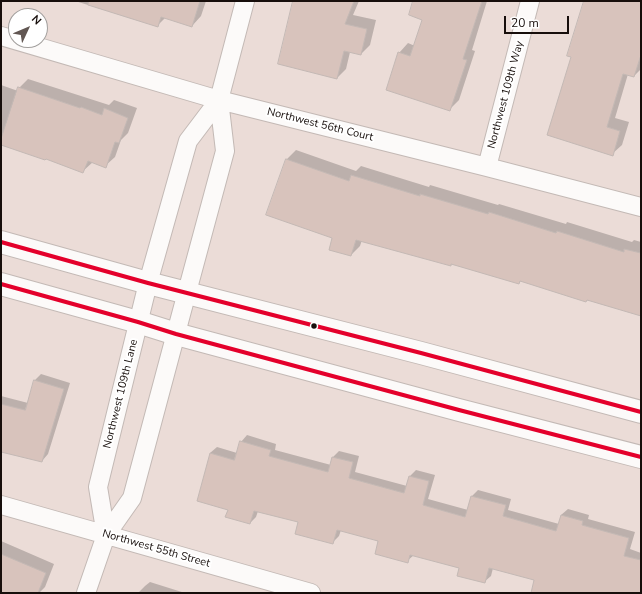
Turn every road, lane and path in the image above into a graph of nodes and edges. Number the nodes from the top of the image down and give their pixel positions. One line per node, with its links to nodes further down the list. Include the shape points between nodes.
1 (245, 1): 4 (street, Northwest 109th Lane)
2 (530, 1): 5 (street, Northwest 109th Way)
3 (1, 36): 4 (street, Northwest 56th Court)
4 (218, 100): 5 (street, Northwest 56th Court); 8 (street, Northwest 109th Lane, via 188,141); 10 (street, Northwest 109th Lane, via 225,151)
5 (487, 167): 6 (street, Northwest 56th Court)
6 (641, 207)
7 (1, 242): 8 (street)
8 (148, 283): 10 (street); 11 (street, Northwest 109th Lane)
9 (1, 284): 11 (street)
10 (186, 292): 12 (street, Northwest 109th Lane); 13 (street)
11 (138, 322): 12 (street); 16 (street, Northwest 109th Lane, via 98,488)
12 (176, 334): 14 (street); 16 (street, Northwest 109th Lane, via 132,498)
13 (641, 412)
14 (641, 457)
15 (1, 505): 16 (street, Northwest 55th Street)
16 (106, 535): 17 (street, Northwest 109th Lane); 18 (street, Northwest 55th Street)
17 (86, 593)
18 (311, 593)

